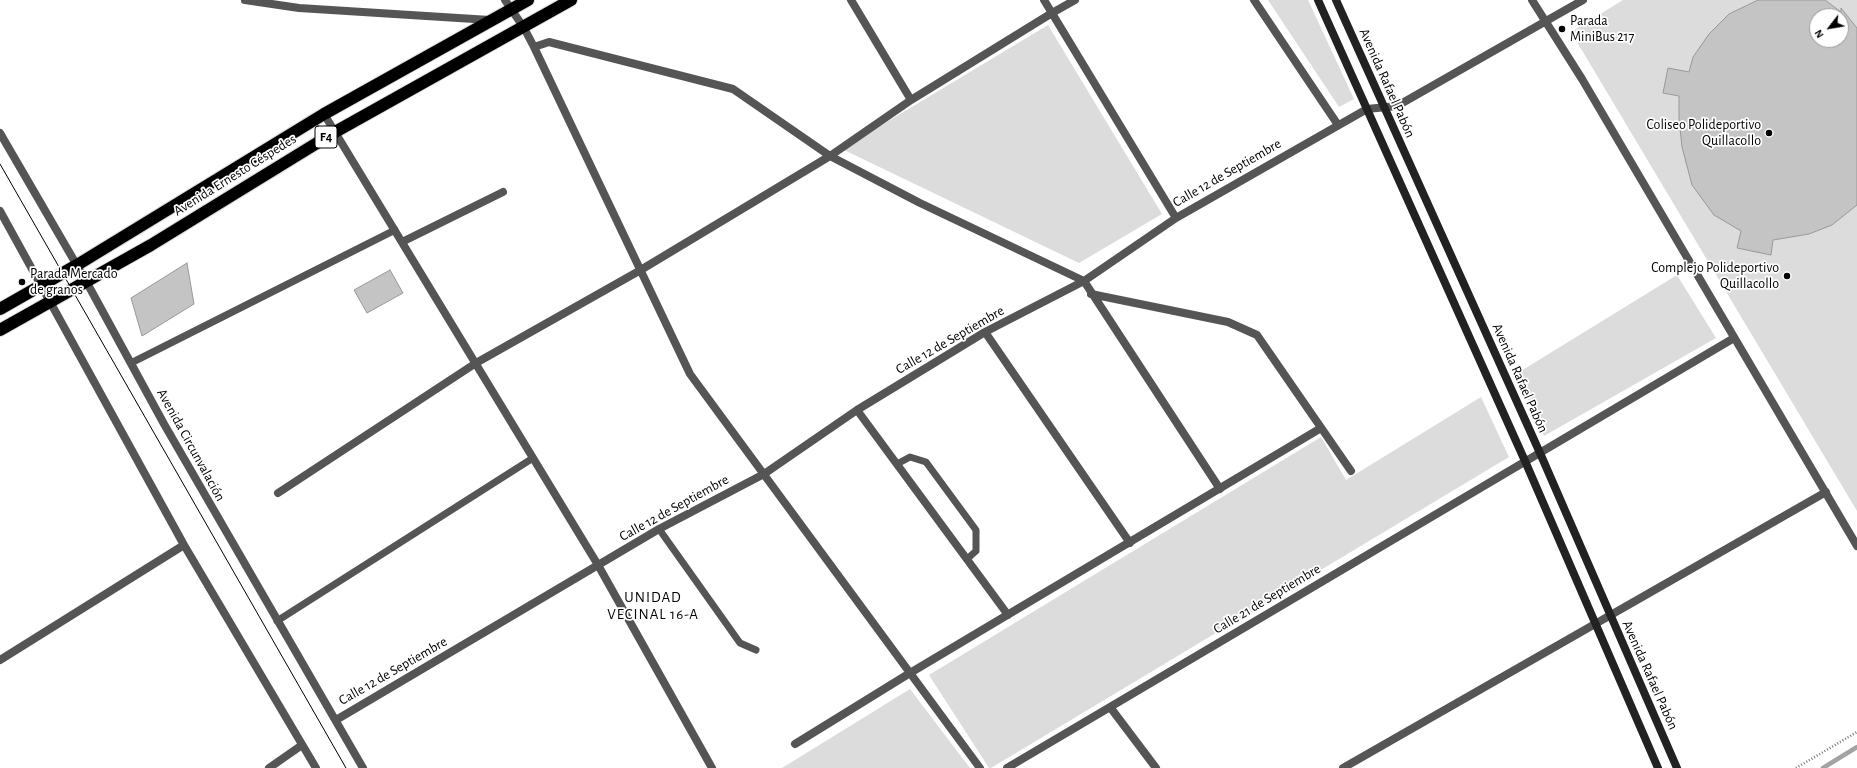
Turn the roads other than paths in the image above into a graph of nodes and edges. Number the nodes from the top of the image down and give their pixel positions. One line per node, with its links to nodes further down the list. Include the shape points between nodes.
1 (245, 0): 12 (street)
2 (528, 0): 13 (highway, Avenida Ernesto Céspedes / F4)
3 (571, 0): 17 (highway, Avenida Ernesto Céspedes / F4)
4 (851, 0): 19 (street)
5 (1044, 0): 14 (street)
6 (1075, 0): 14 (street)
7 (1254, 0): 23 (street)
8 (1318, 0): 21 (main road, Avenida Rafael Pabón)
9 (1336, 0): 20 (main road, Avenida Rafael Pabón)
10 (1532, 0): 16 (street)
11 (1583, 0): 16 (street, Calle 12 de Septiembre)
12 (299, 4): 15 (street)
13 (508, 5): 15 (highway, Avenida Ernesto Céspedes / F4); 17 (street)
14 (1052, 12): 19 (street); 29 (street)
15 (493, 20): 22 (highway, Avenida Ernesto Céspedes / F4)
16 (1545, 22): 20 (street, Calle 12 de Septiembre, via 1397,106); 42 (street, via 1582,79)
17 (524, 28): 18 (street); 24 (highway, Avenida Ernesto Céspedes / F4)
18 (534, 47): 26 (street, via 549,42 733,89); 33 (street)
19 (911, 100): 26 (street)
20 (1384, 108): 21 (street, Calle 12 de Septiembre); 47 (main road, Avenida Rafael Pabón)
21 (1367, 109): 23 (street, Calle 12 de Septiembre); 49 (main road, Avenida Rafael Pabón)
22 (324, 114): 24 (street); 32 (highway, Avenida Ernesto Céspedes / F4)
23 (1338, 125): 29 (street, Calle 12 de Septiembre)
24 (335, 132): 30 (street); 34 (highway, Avenida Ernesto Céspedes / F4, via 151,245)
25 (0, 133): 32 (street, Avenida Circunvalación)
26 (830, 156): 33 (street); 35 (street, via 920,203)
27 (503, 192): 31 (street)
28 (0, 211): 36 (street)
29 (1176, 218): 35 (street, Calle 12 de Septiembre)
30 (395, 230): 31 (street); 43 (lane)
31 (402, 242): 44 (street)
32 (77, 265): 34 (street, Avenida Circunvalación); 36 (highway, Avenida Ernesto Céspedes / F4)
33 (640, 271): 44 (street); 52 (street, via 690,374)
34 (86, 281): 38 (highway, Avenida Ernesto Céspedes / F4); 43 (street, Avenida Circunvalación)
35 (1084, 281): 37 (street); 41 (street, Calle 12 de Septiembre)
36 (42, 285): 38 (street); 39 (highway, Avenida Ernesto Céspedes / F4)
37 (1091, 294): 46 (street, via 1228,322 1257,335); 53 (street)
38 (50, 301): 40 (highway, Avenida Ernesto Céspedes / F4); 58 (street)
39 (0, 309)
40 (0, 330)
41 (986, 332): 45 (street, Calle 12 de Septiembre); 57 (street)
42 (1734, 338): 47 (street, Calle 21 de Septiembre); 54 (street)
43 (131, 363): 64 (street, Avenida Circunvalación)
44 (476, 363): 48 (street); 55 (street)
45 (858, 410): 50 (street); 52 (street, Calle 12 de Septiembre)
46 (1321, 428): 51 (street); 53 (street)
47 (1540, 453): 49 (street, Calle 21 de Septiembre); 63 (main road, Avenida Rafael Pabón)
48 (533, 458): 61 (street); 64 (lane)
49 (1525, 461): 65 (main road, Avenida Rafael Pabón); 69 (street, Calle 21 de Septiembre)
50 (897, 464): 60 (street); 60 (lane, via 910,458 926,462 976,530 976,551)
51 (1351, 471)
52 (764, 474): 56 (street, Calle 12 de Septiembre); 68 (street)
53 (1220, 488): 57 (street)
54 (1826, 492): 59 (street); 63 (street)
55 (278, 493)
56 (659, 529): 61 (street, Calle 12 de Septiembre); 66 (lane, via 740,643)
57 (1130, 543): 62 (street)
58 (184, 545): 67 (street); 72 (street)
59 (1857, 546)
60 (967, 559): 62 (street)
61 (598, 565): 70 (street, Calle 12 de Septiembre); 76 (street)
62 (1008, 615): 68 (street)
63 (1610, 615): 65 (street); 82 (main road, Avenida Rafael Pabón)
64 (278, 622): 70 (street, Avenida Circunvalación)
65 (1595, 624): 80 (street); 81 (main road, Avenida Rafael Pabón)
66 (756, 650)
67 (0, 660)
68 (910, 673): 71 (street); 77 (street)
69 (1110, 707): 78 (street, Calle 21 de Septiembre); 79 (street)
70 (336, 720): 75 (street, Avenida Circunvalación)
71 (795, 744)
72 (302, 745): 73 (street); 74 (street)
73 (269, 768)
74 (316, 768)
75 (363, 768)
76 (712, 768)
77 (980, 768)
78 (1007, 768)
79 (1156, 768)
80 (1343, 768)
81 (1658, 768)
82 (1677, 768)

